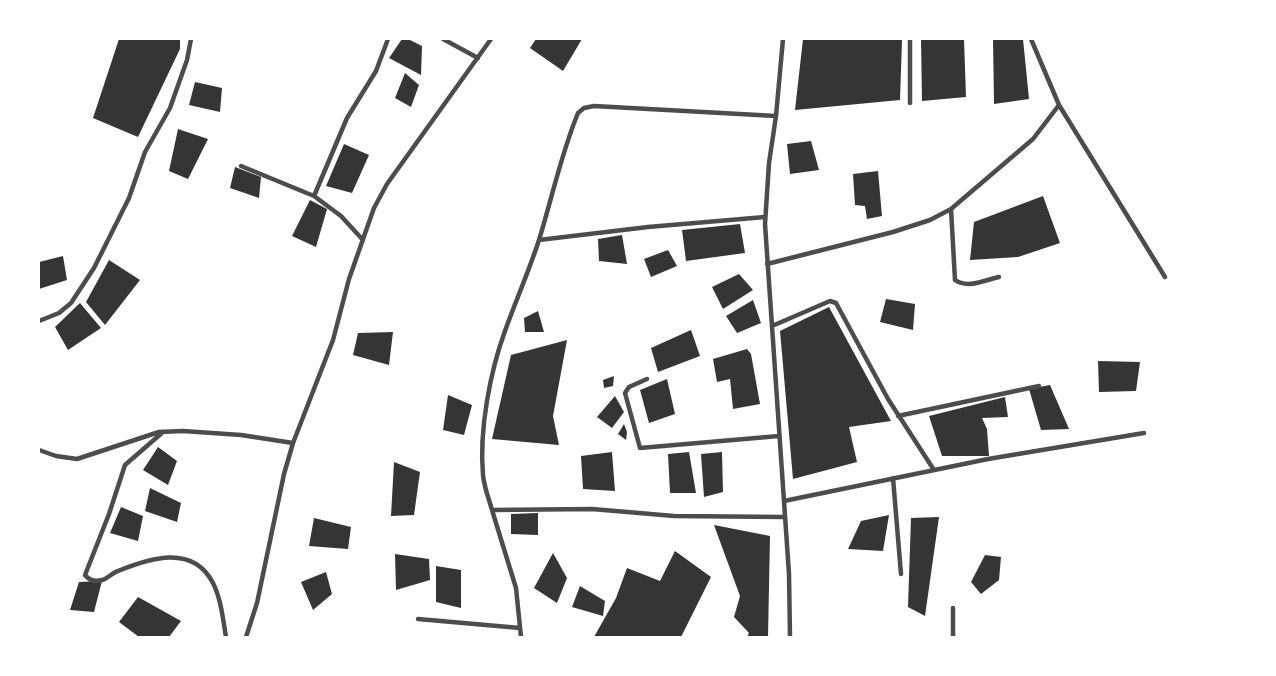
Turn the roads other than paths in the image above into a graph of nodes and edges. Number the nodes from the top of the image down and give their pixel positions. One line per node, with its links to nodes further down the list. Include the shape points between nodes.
1 (190, 39): 21 (street, via 188,60 170,108 145,152 129,198 94,268 71,303 59,314)
2 (388, 39): 13 (street, via 376,71 347,118)
3 (443, 39): 8 (street)
4 (491, 39): 8 (street)
5 (783, 39): 11 (street)
6 (910, 39): 9 (street)
7 (1031, 39): 10 (street)
8 (478, 58): 16 (street, via 387,184)
9 (910, 104)
10 (1059, 105): 14 (street, via 1032,139); 20 (street)
11 (776, 116): 15 (street); 17 (street, via 584,108 576,117)
12 (241, 166): 13 (street)
13 (314, 196): 16 (street)
14 (951, 209): 18 (street, via 893,232); 19 (street, via 955,280 968,285)
15 (765, 217): 17 (street); 18 (street)
16 (363, 240): 29 (street, via 333,340)
17 (539, 240): 34 (street, via 505,331 489,397 483,477)
18 (767, 264): 22 (street)
19 (999, 277)
20 (1165, 277)
21 (39, 321)
22 (772, 326): 25 (street, via 830,301 836,303); 28 (street)
23 (647, 379): 28 (street, via 629,387 626,393 640,448)
24 (1039, 386): 25 (street)
25 (898, 416): 31 (street)
26 (163, 432): 29 (street, via 205,432); 30 (street, via 77,459); 40 (street, via 125,465 85,575 104,580 117,571 145,562 188,558 212,580)
27 (1144, 433): 31 (street)
28 (779, 436): 33 (street)
29 (293, 444): 41 (street)
30 (39, 450)
31 (934, 470): 32 (street)
32 (893, 478): 33 (street); 36 (street)
33 (784, 501): 35 (street)
34 (492, 510): 35 (street, via 592,509 674,516); 39 (street, via 516,588)
35 (784, 517): 43 (street)
36 (901, 574)
37 (953, 608): 44 (street)
38 (418, 619): 39 (street)
39 (520, 628): 42 (street)
40 (226, 637)
41 (246, 637)
42 (521, 637)
43 (790, 637)
44 (953, 637)

